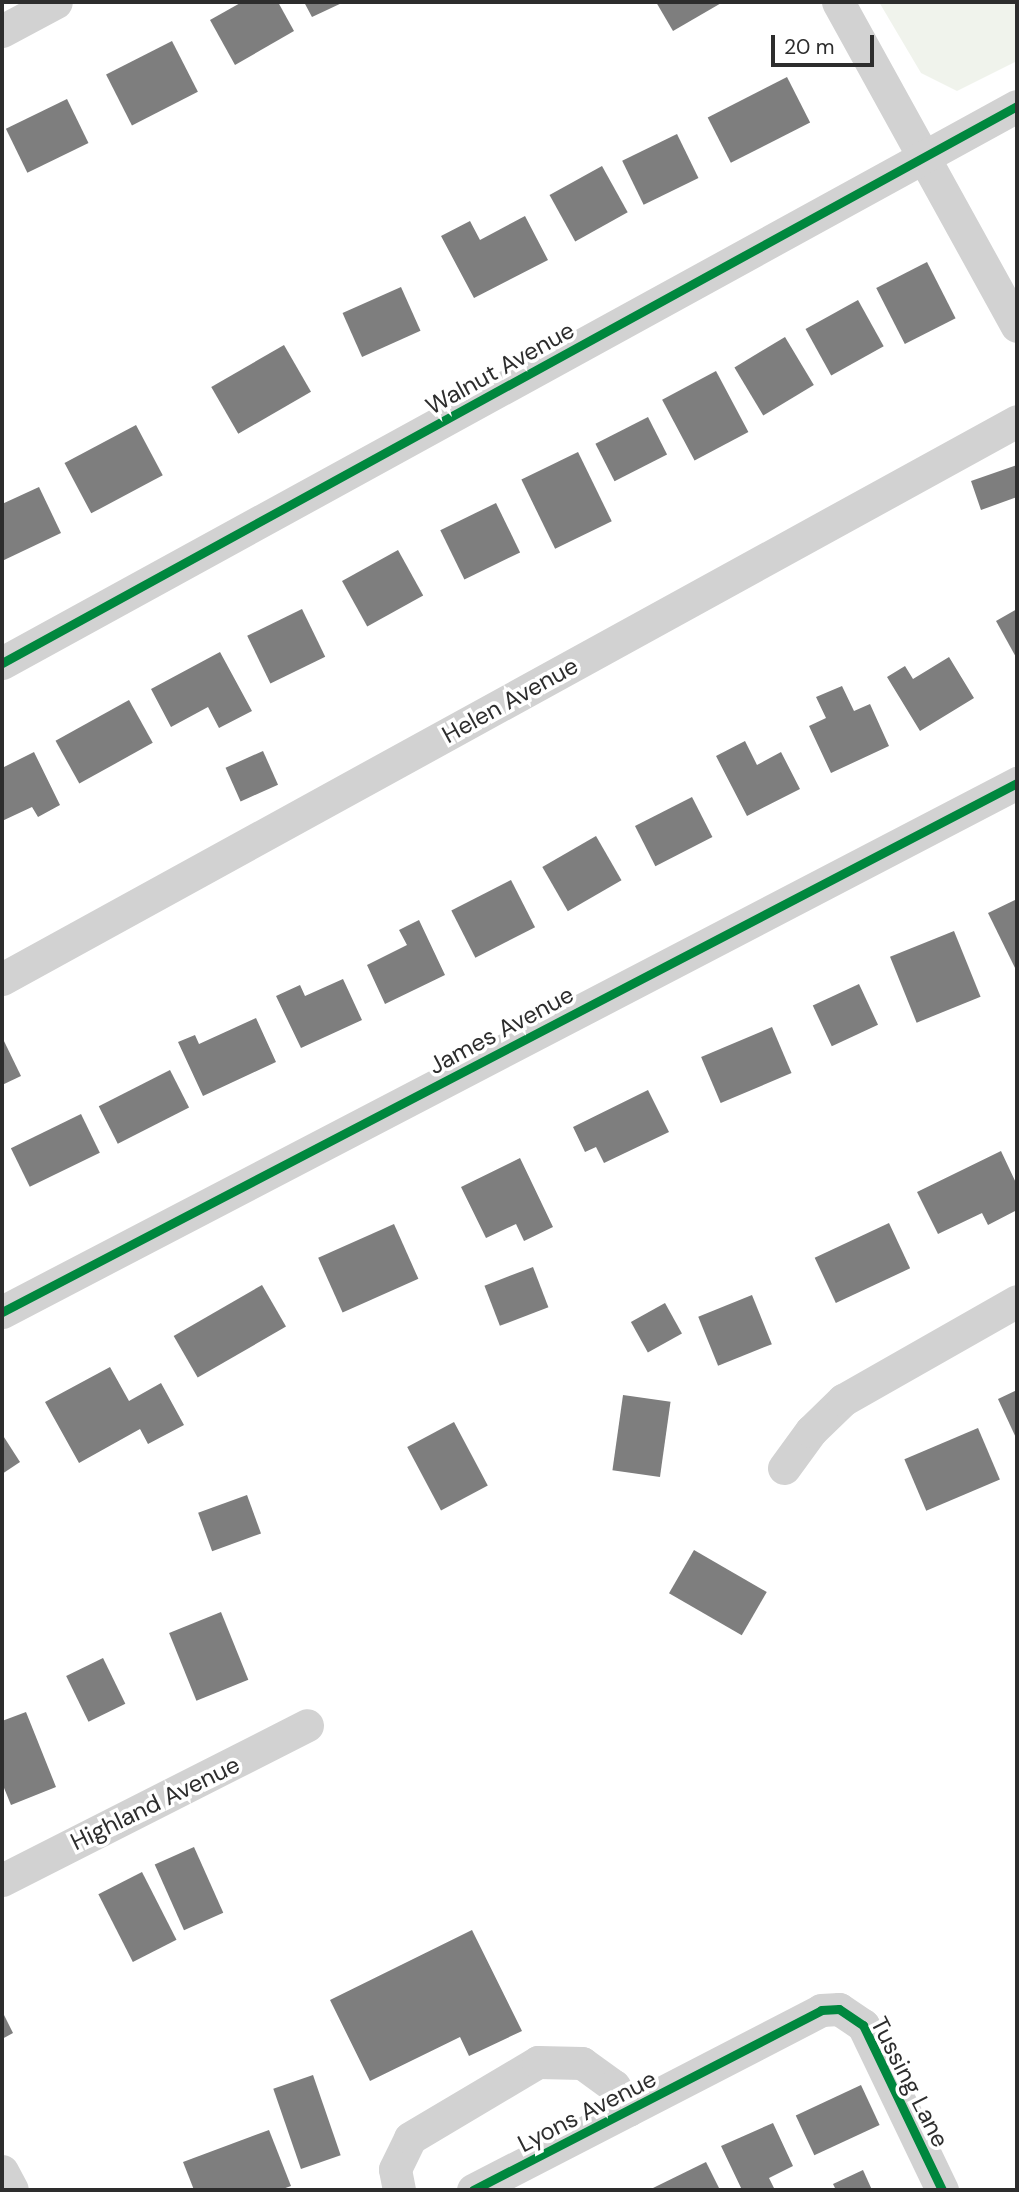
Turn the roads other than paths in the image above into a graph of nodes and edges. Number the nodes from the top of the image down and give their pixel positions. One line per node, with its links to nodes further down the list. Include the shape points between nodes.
1 (56, 2): 3 (street)
2 (838, 2): 5 (street)
3 (2, 31)
4 (1017, 106): 5 (street, Walnut Avenue)
5 (925, 158): 6 (street); 8 (street, Walnut Avenue)
6 (1017, 326)
7 (1017, 421): 10 (street, Helen Avenue)
8 (2, 663)
9 (1017, 783): 12 (street, James Avenue)
10 (2, 979)
11 (1017, 1301): 13 (street, via 843,1400 811,1431)
12 (2, 1312)
13 (784, 1468)
14 (307, 1725): 15 (street, Highland Avenue)
15 (2, 1880)
16 (717, 2064): 17 (street, Lyons Avenue); 22 (street, Tussing Lane, via 821,2010 839,2009 856,2017)
17 (629, 2110): 20 (street, via 614,2087 582,2063 538,2062 410,2138 394,2169); 21 (street, Lyons Avenue)
18 (2, 2171): 19 (street)
19 (12, 2190)
20 (399, 2190)
21 (474, 2190)
22 (942, 2190)

